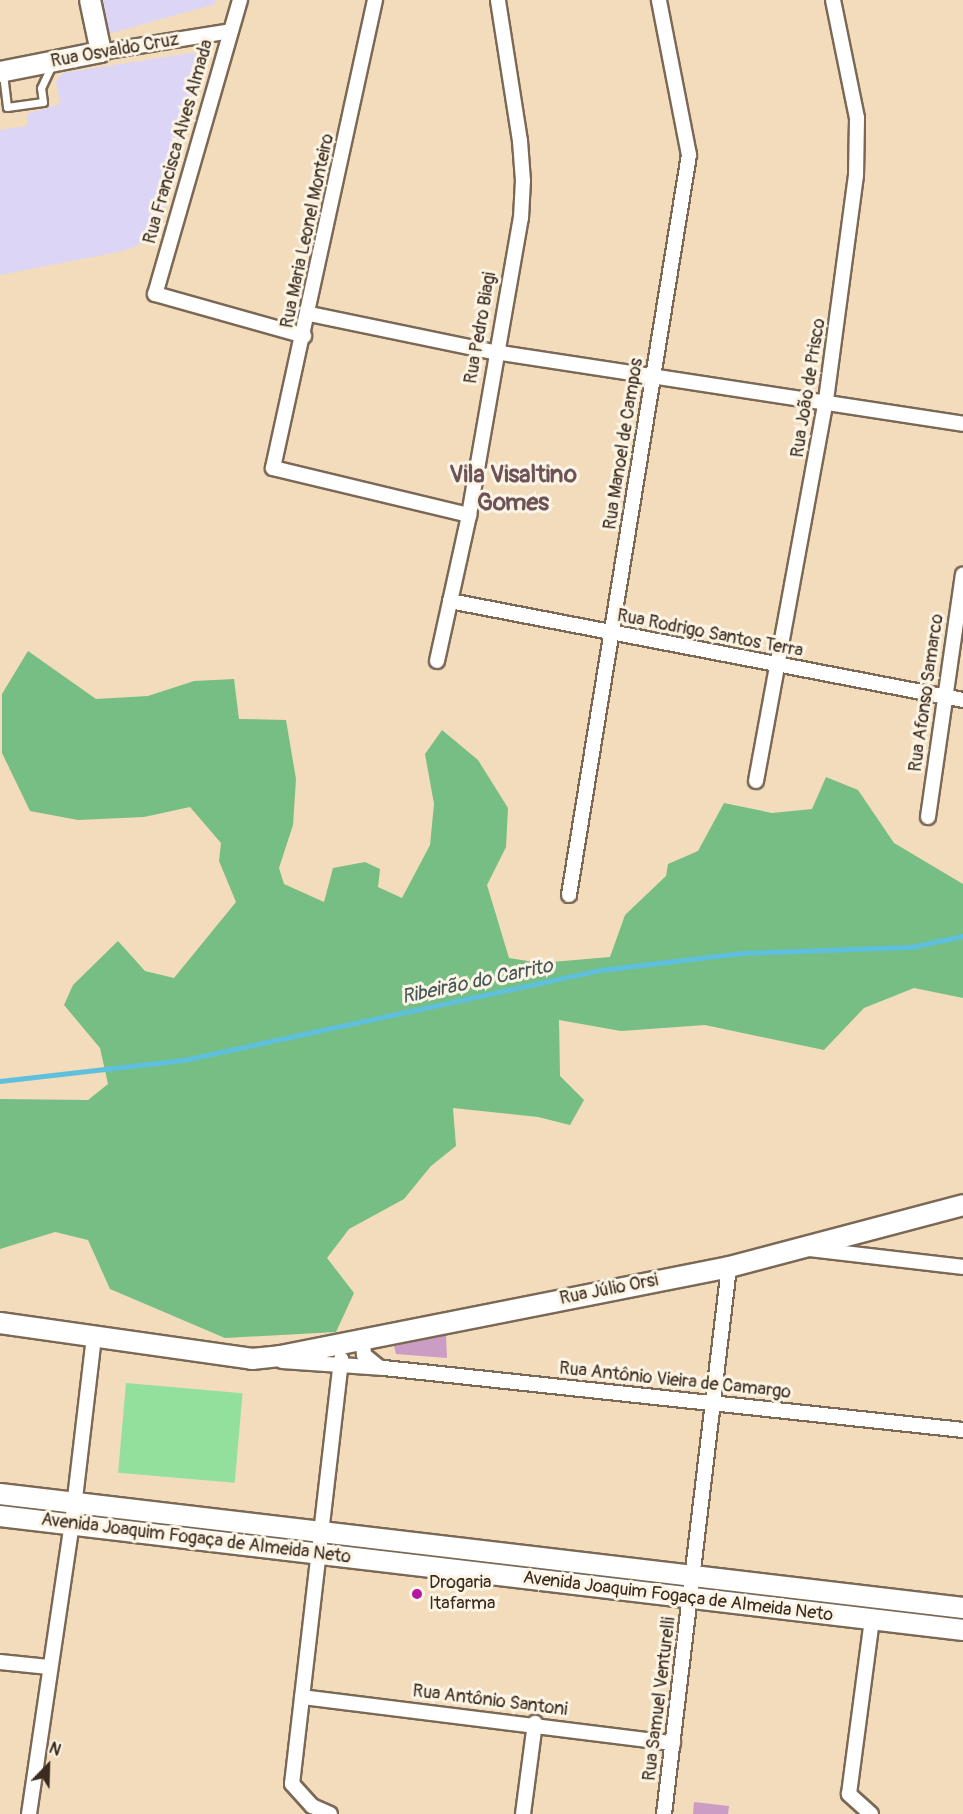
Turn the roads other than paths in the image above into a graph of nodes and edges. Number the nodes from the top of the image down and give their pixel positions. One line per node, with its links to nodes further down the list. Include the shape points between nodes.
1 (90, 0): 8 (street)
2 (240, 0): 7 (street, Rua Francisca Alves Almada)
3 (375, 0): 11 (street, Rua Maria Leonel Monteiro)
4 (498, 0): 13 (street, Rua Pedro Biagi, via 523,181 521,218)
5 (659, 0): 14 (street, Rua Manoel de Campos, via 689,155)
6 (832, 0): 15 (street, Rua João de Prisco, via 857,118 856,176)
7 (230, 31): 8 (street, Rua Osvaldo Cruz); 12 (street, Rua Francisca Alves Almada, via 155,294)
8 (101, 52): 9 (street, Rua Osvaldo Cruz)
9 (54, 61): 10 (street, Rua Osvaldo Cruz); 10 (lane, via 41,88 43,102 7,107)
10 (1, 72)
11 (310, 314): 12 (street, Rua Maria Leonel Monteiro); 13 (street)
12 (304, 336): 17 (street, Rua Maria Leonel Monteiro, via 273,468)
13 (494, 352): 14 (street); 17 (street, Rua Pedro Biagi)
14 (654, 378): 15 (street); 20 (street, Rua Manoel de Campos)
15 (826, 400): 16 (street); 22 (street, Rua João de Prisco)
16 (963, 424)
17 (469, 515): 19 (street, Rua Pedro Biagi)
18 (963, 574): 23 (street, Rua Afonso Samarco)
19 (450, 601): 20 (street, Rua Rodrigo Santos Terra); 21 (street, Rua Pedro Biagi)
20 (611, 633): 22 (street, Rua Rodrigo Santos Terra); 27 (street, Rua Manoel de Campos)
21 (437, 661)
22 (779, 666): 23 (street, Rua Rodrigo Santos Terra); 25 (street, Rua João de Prisco)
23 (942, 696): 24 (street, Rua Rodrigo Santos Terra); 26 (street, Rua Afonso Samarco)
24 (963, 700)
25 (756, 781)
26 (928, 817)
27 (569, 895)
28 (963, 1204): 29 (street, Rua Júlio Orsi)
29 (799, 1248): 30 (street, Rua Júlio Orsi); 31 (street)
30 (729, 1267): 34 (street, Rua Júlio Orsi); 39 (street, Rua Samuel Venturelli)
31 (963, 1267)
32 (0, 1323): 33 (street, Rua Júlio Orsi)
33 (94, 1338): 36 (street, Rua Júlio Orsi); 42 (street)
34 (363, 1338): 35 (street, Rua Júlio Orsi); 38 (street, via 367,1360)
35 (343, 1341): 36 (street, Rua Júlio Orsi); 37 (street)
36 (252, 1359): 37 (street, Rua Antônio Vieira de Camargo)
37 (340, 1365): 38 (street, Rua Antônio Vieira de Camargo); 45 (street)
38 (384, 1368): 39 (street, Rua Antônio Vieira de Camargo)
39 (714, 1403): 40 (street, Rua Antônio Vieira de Camargo); 46 (street, Rua Samuel Venturelli)
40 (963, 1430)
41 (0, 1494): 42 (street, Avenida Joaquim Fogaça de Almeida Neto)
42 (74, 1502): 44 (street); 45 (street, Avenida Joaquim Fogaça de Almeida Neto)
43 (0, 1516): 44 (street, Avenida Joaquim Fogaça de Almeida Neto)
44 (72, 1524): 45 (street, Avenida Joaquim Fogaça de Almeida Neto); 52 (street)
45 (320, 1544): 46 (street, Avenida Joaquim Fogaça de Almeida Neto); 47 (street, Avenida Joaquim Fogaça de Almeida Neto); 53 (street)
46 (692, 1574): 47 (street, Rua Samuel Venturelli); 48 (street, Avenida Joaquim Fogaça de Almeida Neto)
47 (690, 1600): 49 (street, Avenida Joaquim Fogaça de Almeida Neto); 55 (street, Rua Samuel Venturelli)
48 (963, 1608)
49 (872, 1620): 50 (street, Avenida Joaquim Fogaça de Almeida Neto); 60 (street, via 849,1794)
50 (963, 1630)
51 (0, 1662): 52 (street)
52 (49, 1667): 56 (street)
53 (302, 1697): 54 (street, Rua Antônio Santoni); 57 (street, via 292,1784 312,1806)
54 (535, 1723): 55 (street, Rua Antônio Santoni); 58 (street)
55 (673, 1743): 59 (street, Rua Samuel Venturelli)
56 (29, 1814)
57 (330, 1814)
58 (523, 1814)
59 (664, 1814)
60 (871, 1814)

